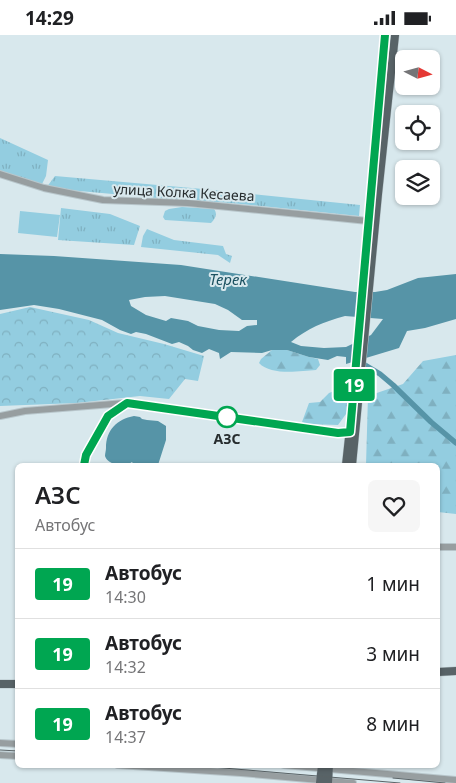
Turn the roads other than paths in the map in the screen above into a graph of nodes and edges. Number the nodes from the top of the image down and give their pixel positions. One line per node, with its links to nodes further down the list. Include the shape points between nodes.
1 (385, 35): 4 (main road)
2 (395, 35): 5 (main road)
3 (0, 174): 4 (street, улица Колка Кесаева, via 44,188 103,200 188,203)
4 (368, 221): 5 (main road)
5 (366, 282): 6 (main road)
6 (356, 392): 9 (main road); 12 (main road)
7 (127, 403): 8 (street); 9 (street, via 338,433); 10 (street, via 108,416)
8 (0, 416)
9 (350, 432): 11 (main road)
10 (84, 463)
11 (346, 463)
12 (352, 463)
13 (440, 547): 14 (street)
14 (456, 547)
15 (456, 671): 16 (main road)
16 (440, 672)
17 (0, 684): 18 (main road)
18 (15, 684)
19 (0, 743): 20 (street)
20 (15, 744)
21 (0, 755): 22 (street)
22 (15, 756)
23 (164, 768): 27 (street)
24 (326, 768): 27 (main road)
25 (336, 768): 26 (street)
26 (456, 780)
27 (324, 782): 28 (street)
28 (353, 783)

